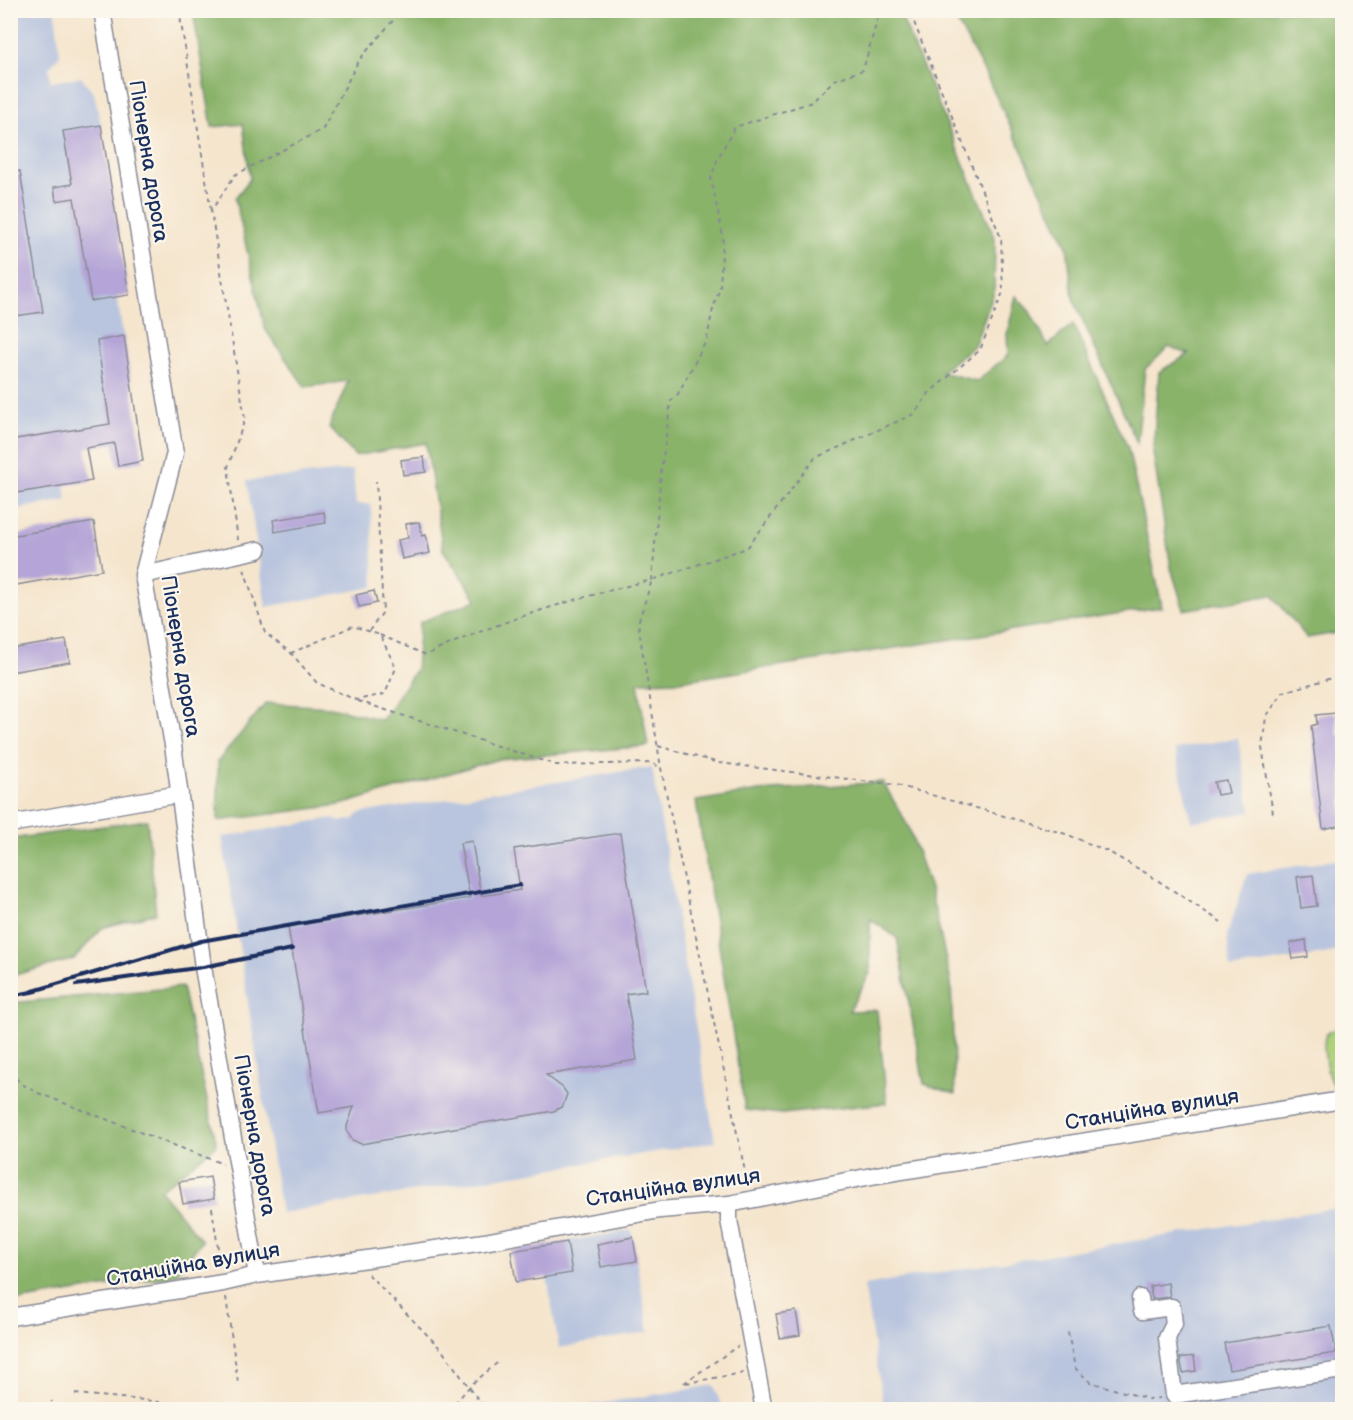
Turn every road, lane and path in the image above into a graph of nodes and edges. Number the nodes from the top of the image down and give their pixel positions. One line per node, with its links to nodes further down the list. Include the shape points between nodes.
1 (102, 10): 10 (street, Піонерна дорога, via 175,453)
2 (179, 10): 6 (path)
3 (402, 10): 6 (path, via 359,60 323,129 236,175)
4 (877, 10): 11 (path, via 863,70 834,80 812,102 735,127 718,158 711,178 723,237 720,287 707,339 671,400)
5 (909, 10): 11 (path, via 1001,238 1003,292 980,350 929,393 914,414 815,458 747,548)
6 (211, 211): 9 (path, via 245,419 228,467)
7 (376, 481): 12 (path, via 383,612)
8 (258, 550): 9 (street)
9 (239, 554): 10 (street); 14 (path, via 265,633)
10 (143, 575): 19 (street, Піонерна дорога)
11 (652, 580): 13 (path, via 579,597 464,637 426,655); 17 (path, via 638,623)
12 (369, 631): 13 (path); 14 (path, via 353,626)
13 (380, 635): 16 (path, via 396,668 385,694)
14 (291, 653): 16 (path, via 317,683)
15 (1342, 675): 20 (path, via 1283,692 1266,717 1262,747)
16 (356, 700): 18 (path, via 556,765 651,763)
17 (658, 746): 18 (path); 22 (path, via 719,763 897,785 1066,834 1125,862)
18 (661, 768): 26 (path)
19 (180, 794): 21 (street); 25 (street, Піонерна дорога, via 203,967)
20 (1273, 813)
21 (10, 824)
22 (1221, 922)
23 (10, 1071): 25 (path, via 20,1083 38,1093)
24 (1342, 1100): 26 (street, Станційна вулиця, via 877,1175)
25 (238, 1170): 29 (street, Піонерна дорога)
26 (751, 1200): 27 (street, Станційна вулиця)
27 (729, 1204): 28 (street, Станційна вулиця, via 660,1210); 33 (street)
28 (356, 1261): 29 (street, Станційна вулиця); 37 (path, via 441,1349)
29 (257, 1275): 31 (street, Станційна вулиця)
30 (1140, 1298): 39 (street, via 1142,1311 1172,1307 1174,1324 1167,1338)
31 (10, 1317)
32 (1068, 1332): 39 (path, via 1075,1368 1090,1382 1148,1399)
33 (752, 1337): 35 (street); 35 (path, via 684,1383)
34 (497, 1362): 37 (path)
35 (758, 1370): 45 (street)
36 (1342, 1370): 39 (street)
37 (470, 1386): 43 (path); 44 (path)
38 (75, 1394): 42 (path)
39 (1174, 1395)
40 (52, 1401): 41 (path)
41 (46, 1410)
42 (216, 1410)
43 (449, 1410)
44 (486, 1410)
45 (764, 1410)

